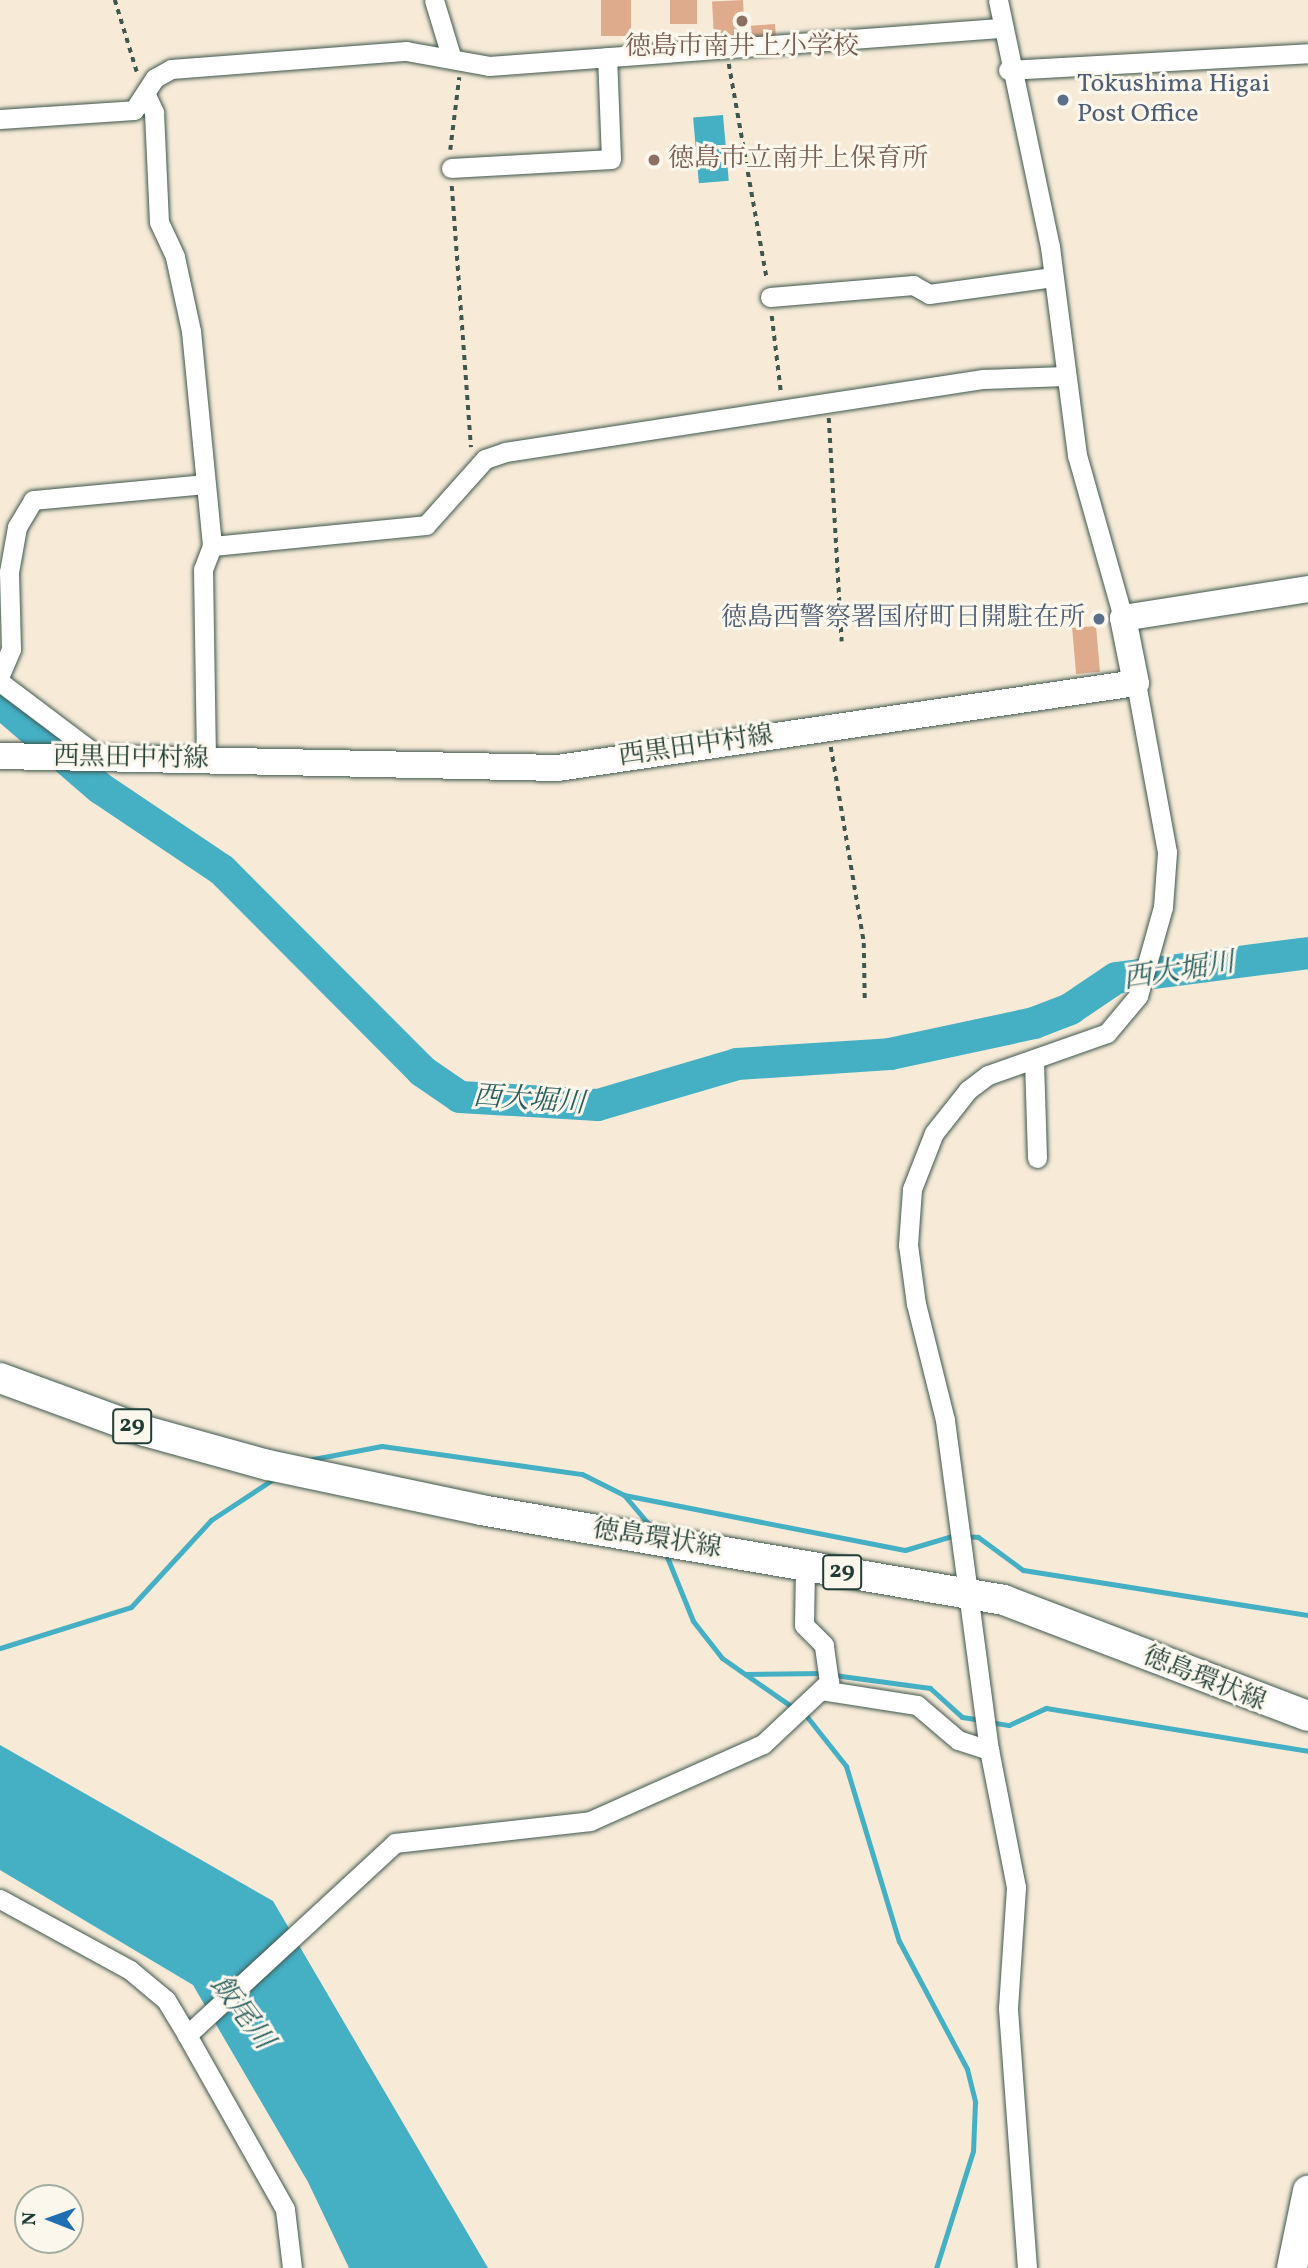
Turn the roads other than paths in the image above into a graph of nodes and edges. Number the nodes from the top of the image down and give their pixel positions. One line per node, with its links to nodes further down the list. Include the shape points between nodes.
1 (433, 0): 5 (street)
2 (998, 0): 3 (street)
3 (1000, 28): 6 (street); 7 (street)
4 (1308, 53): 7 (street)
5 (457, 57): 6 (street, via 489,66); 8 (street, via 406,51 171,69 155,78)
6 (607, 57): 10 (street, via 611,159)
7 (1008, 70): 11 (street)
8 (147, 97): 9 (street, via 134,110 106,116); 14 (street, via 154,112 159,222 175,257 191,331)
9 (0, 119)
10 (451, 168)
11 (1053, 276): 12 (street, via 929,294 914,285); 13 (street)
12 (770, 296)
13 (1065, 376): 15 (street, via 983,379 505,452 477,467 426,525); 17 (street, via 1077,454)
14 (204, 484): 15 (street); 18 (street, via 33,500 18,527 9,572 11,649)
15 (212, 546): 23 (street, via 202,569)
16 (1308, 589): 17 (main road)
17 (1123, 618): 20 (main road)
18 (0, 675)
19 (0, 682): 22 (street)
20 (1136, 683): 23 (main road, 西黒田中村線, via 545,768); 24 (street, via 1167,852 1163,907 1150,959 1126,1016 1107,1032)
21 (0, 756): 22 (main road, 西黒田中村線)
22 (91, 759): 23 (main road, 西黒田中村線)
23 (206, 760)
24 (1034, 1061): 25 (street); 28 (street, via 988,1075 968,1090 934,1133 912,1189 908,1245 945,1420)
25 (1037, 1158)
26 (0, 1378): 27 (main road, 徳島環状線 / 29, via 145,1431 268,1465 614,1534)
27 (805, 1565): 28 (main road, 徳島環状線 / 29); 29 (street, via 804,1625 824,1645)
28 (968, 1594): 30 (main road, 徳島環状線 / 29, via 1030,1609); 31 (street)
29 (824, 1683): 31 (street, via 917,1705 958,1740); 33 (street, via 763,1744 590,1821 395,1843)
30 (1308, 1716)
31 (989, 1750): 36 (street, via 1016,1887 1008,2008)
32 (0, 1899): 33 (street, via 130,1970)
33 (193, 2031): 35 (street, via 285,2209)
34 (1308, 2191): 37 (main road)
35 (292, 2268)
36 (1027, 2268)
37 (1292, 2268)

